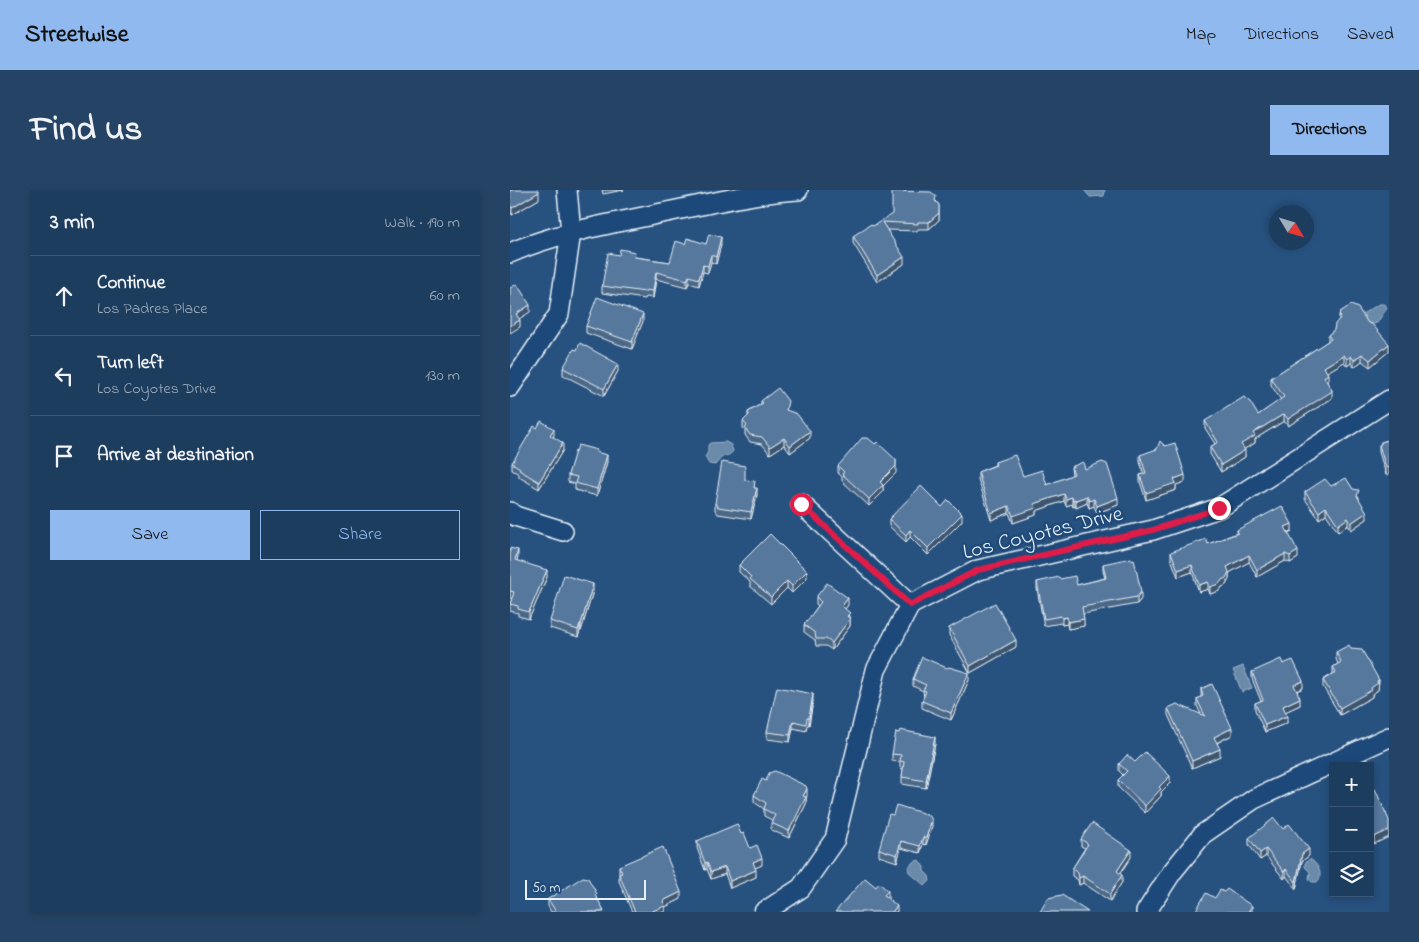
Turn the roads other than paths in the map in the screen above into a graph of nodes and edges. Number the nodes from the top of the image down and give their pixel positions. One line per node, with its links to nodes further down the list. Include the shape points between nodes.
1 (567, 190): 3 (street)
2 (798, 190): 3 (street, via 764,192)
3 (571, 232): 4 (street); 5 (street, via 559,314)
4 (510, 253)
5 (510, 387)
6 (1389, 400): 10 (street, Los Coyotes Drive, via 1219,508 1153,530 978,570)
7 (801, 504): 10 (street)
8 (510, 512): 9 (street)
9 (563, 532)
10 (910, 605): 12 (street, via 876,670 834,839 800,888)
11 (1389, 737): 13 (street, via 1254,799 1203,834 1172,872)
12 (764, 912)
13 (1146, 912)

